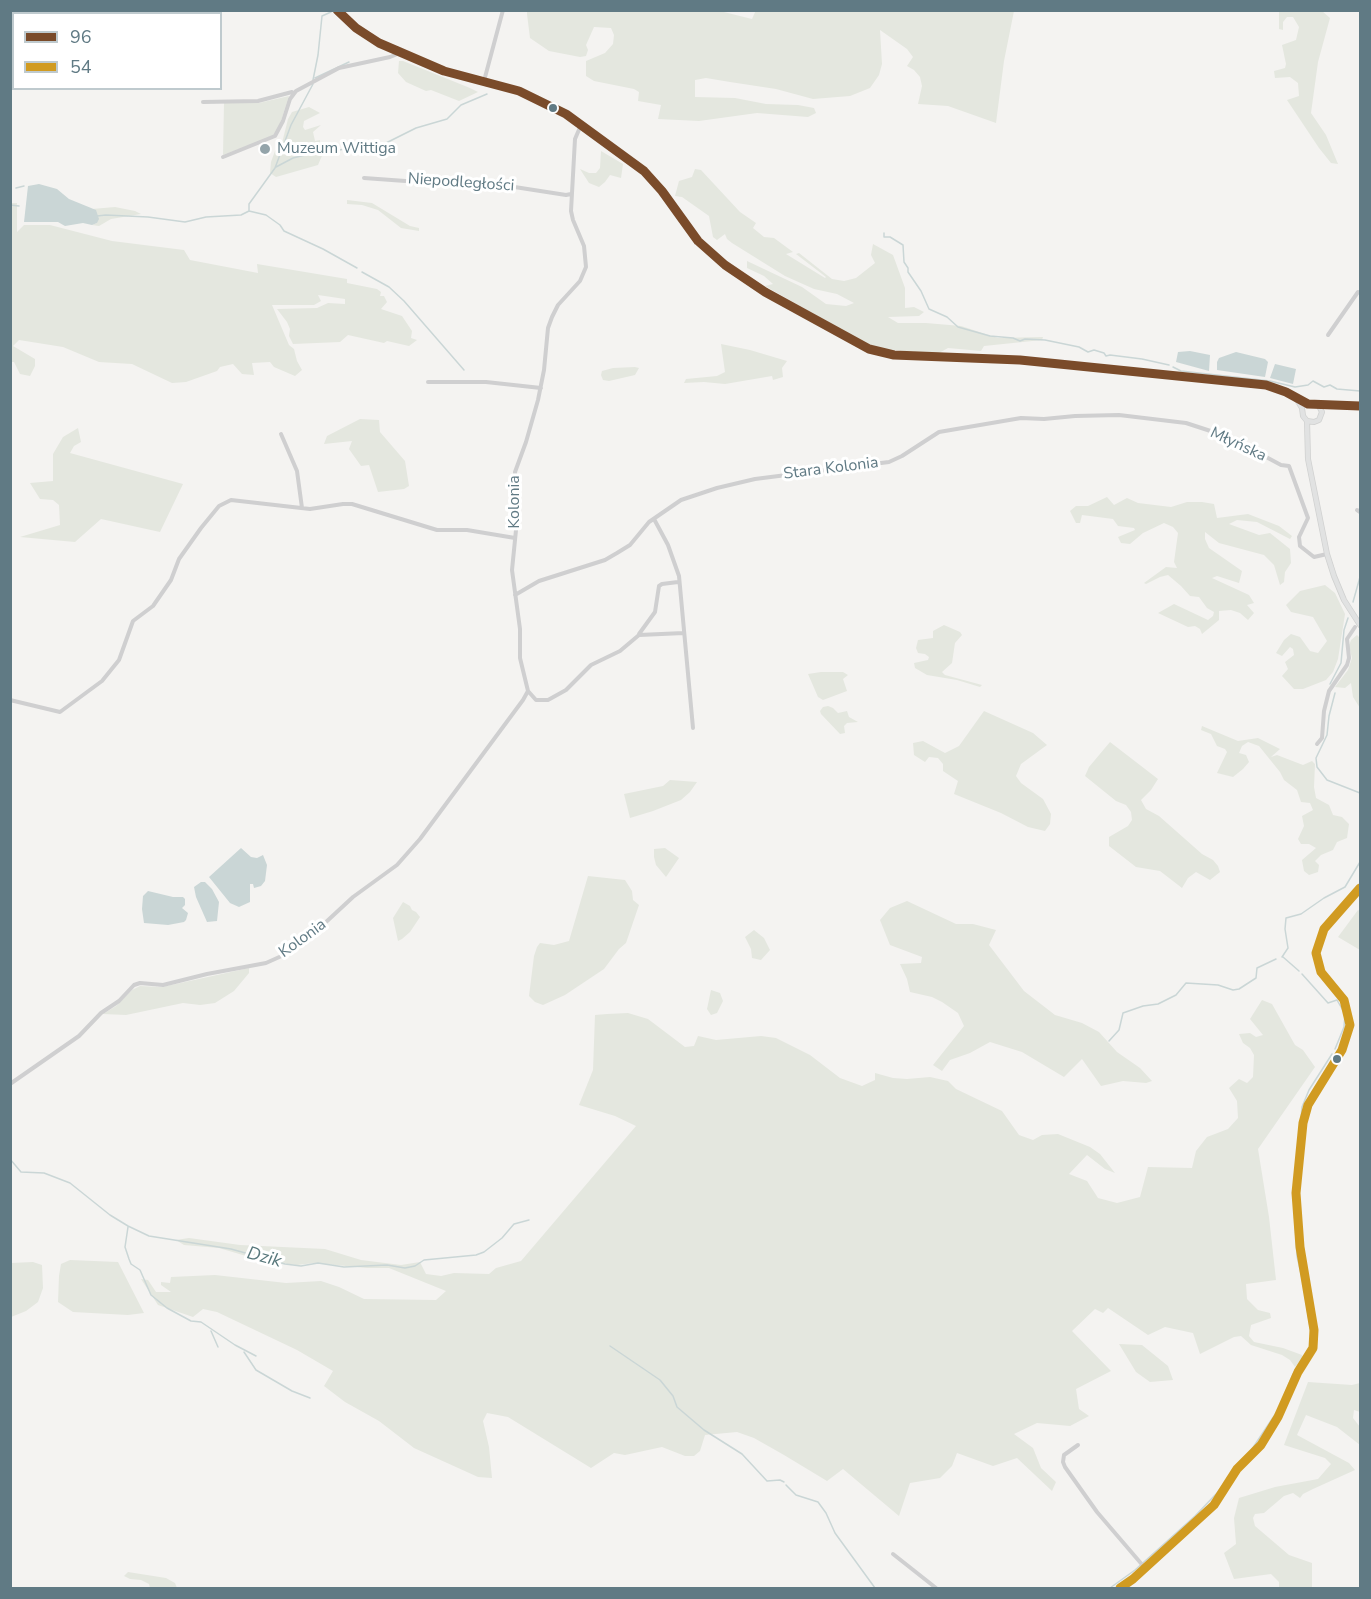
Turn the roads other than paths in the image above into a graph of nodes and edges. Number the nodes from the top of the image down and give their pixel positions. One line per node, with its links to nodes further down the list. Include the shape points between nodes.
1 (337, 10): 3 (main road, via 364,34)
2 (503, 10): 4 (street)
3 (397, 51): 4 (main road, via 444,71); 5 (street, via 390,57 339,68)
4 (484, 81): 7 (main road, via 546,103)
5 (296, 91): 6 (street, via 258,101); 8 (street, via 275,136)
6 (203, 102)
7 (581, 125): 10 (street, via 575,139); 15 (main road, via 644,171 698,241 717,259 765,292 869,349 894,356 1020,360 1266,385)
8 (223, 157)
9 (364, 178): 10 (street, Niepodległości, via 433,183 476,181)
10 (571, 194): 14 (street, Kolonia, via 573,220 584,246 586,267 552,317)
11 (1358, 292): 12 (street)
12 (1328, 335)
13 (428, 382): 14 (street, via 486,382)
14 (540, 388): 29 (street, Kolonia, via 515,471)
15 (1296, 398): 16 (main road); 20 (main road)
16 (1308, 404): 18 (main road); 20 (main road)
17 (1336, 404): 18 (street); 19 (street); 21 (street)
18 (1320, 406): 21 (main road)
19 (1360, 406)
20 (1303, 410): 22 (main road)
21 (1322, 412): 24 (main road)
22 (1307, 421): 24 (main road); 26 (main road)
23 (1186, 423): 28 (street, Stara Kolonia, via 1091,415 1021,418 951,429 931,436 889,462 786,474 727,486 681,500); 30 (street, Młyńska, via 1229,437 1289,466 1308,518 1299,543 1314,557)
24 (1314, 423): 26 (main road)
25 (280, 434): 27 (street, via 297,471)
26 (1308, 434): 30 (main road, via 1308,459)
27 (302, 508): 29 (street, via 352,504 437,530 467,530); 37 (street, via 240,500 219,506 179,559 171,580 153,606 133,621 116,666 102,681 60,712)
28 (654, 519): 31 (street, via 668,545); 32 (street, Stara Kolonia, via 618,553 539,581)
29 (515, 538): 32 (street, Kolonia)
30 (1327, 554): 33 (main road)
31 (678, 582): 34 (street); 35 (street, via 658,586 655,612)
32 (515, 596): 36 (street, Kolonia, via 520,658)
33 (1358, 626): 39 (street, via 1347,639 1349,658 1329,691 1322,738)
34 (684, 633): 35 (street); 38 (street)
35 (639, 635): 36 (street, Kolonia, via 620,651 591,665 555,697 536,700)
36 (528, 691): 41 (street, Kolonia, via 397,865 353,897 312,935 266,963 163,985 134,985 79,1036)
37 (10, 700)
38 (693, 728)
39 (1317, 744)
40 (1360, 888): 44 (main road, via 1324,929 1316,953 1321,972 1345,1003 1350,1025 1342,1050 1308,1105 1303,1123 1296,1193 1313,1348 1261,1445 1232,1475 1214,1505)
41 (10, 1084)
42 (1078, 1445): 44 (street, via 1064,1455 1065,1467)
43 (893, 1554): 45 (street)
44 (1143, 1566): 46 (main road)
45 (936, 1588)
46 (1120, 1588)

